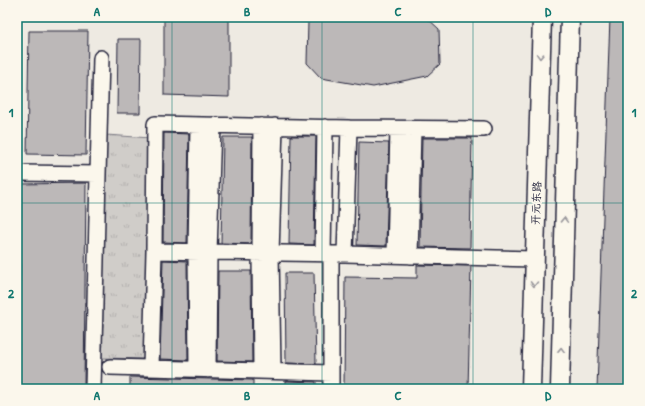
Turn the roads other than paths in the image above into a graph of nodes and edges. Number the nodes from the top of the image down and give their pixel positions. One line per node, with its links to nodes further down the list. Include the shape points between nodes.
1 (542, 17): 20 (main road, 开元东路, one-way to 20)
2 (570, 17): 29 (main road, one-way to 2)
3 (101, 58): 13 (street)
4 (198, 125): 5 (street); 14 (street, via 155,124); 15 (street)
5 (213, 125): 6 (street); 15 (street)
6 (268, 126): 7 (street); 16 (street)
7 (325, 127): 8 (street); 17 (street)
8 (348, 128): 9 (street); 17 (street)
9 (398, 129): 10 (street); 18 (street)
10 (413, 129): 11 (street); 19 (street)
11 (484, 129)
12 (17, 173): 13 (street)
13 (98, 174): 26 (street)
14 (154, 251): 15 (street); 22 (street)
15 (203, 252): 16 (street); 23 (street)
16 (266, 253): 17 (street); 24 (street)
17 (333, 254): 18 (street); 25 (street)
18 (395, 255): 19 (street)
19 (410, 256): 20 (street)
20 (534, 259): 28 (main road, 开元东路, one-way to 28)
21 (110, 367): 22 (street)
22 (151, 368): 23 (street)
23 (202, 370): 24 (street)
24 (267, 371): 25 (street)
25 (331, 373): 27 (street)
26 (93, 389)
27 (331, 389)
28 (531, 389)
29 (560, 389)

